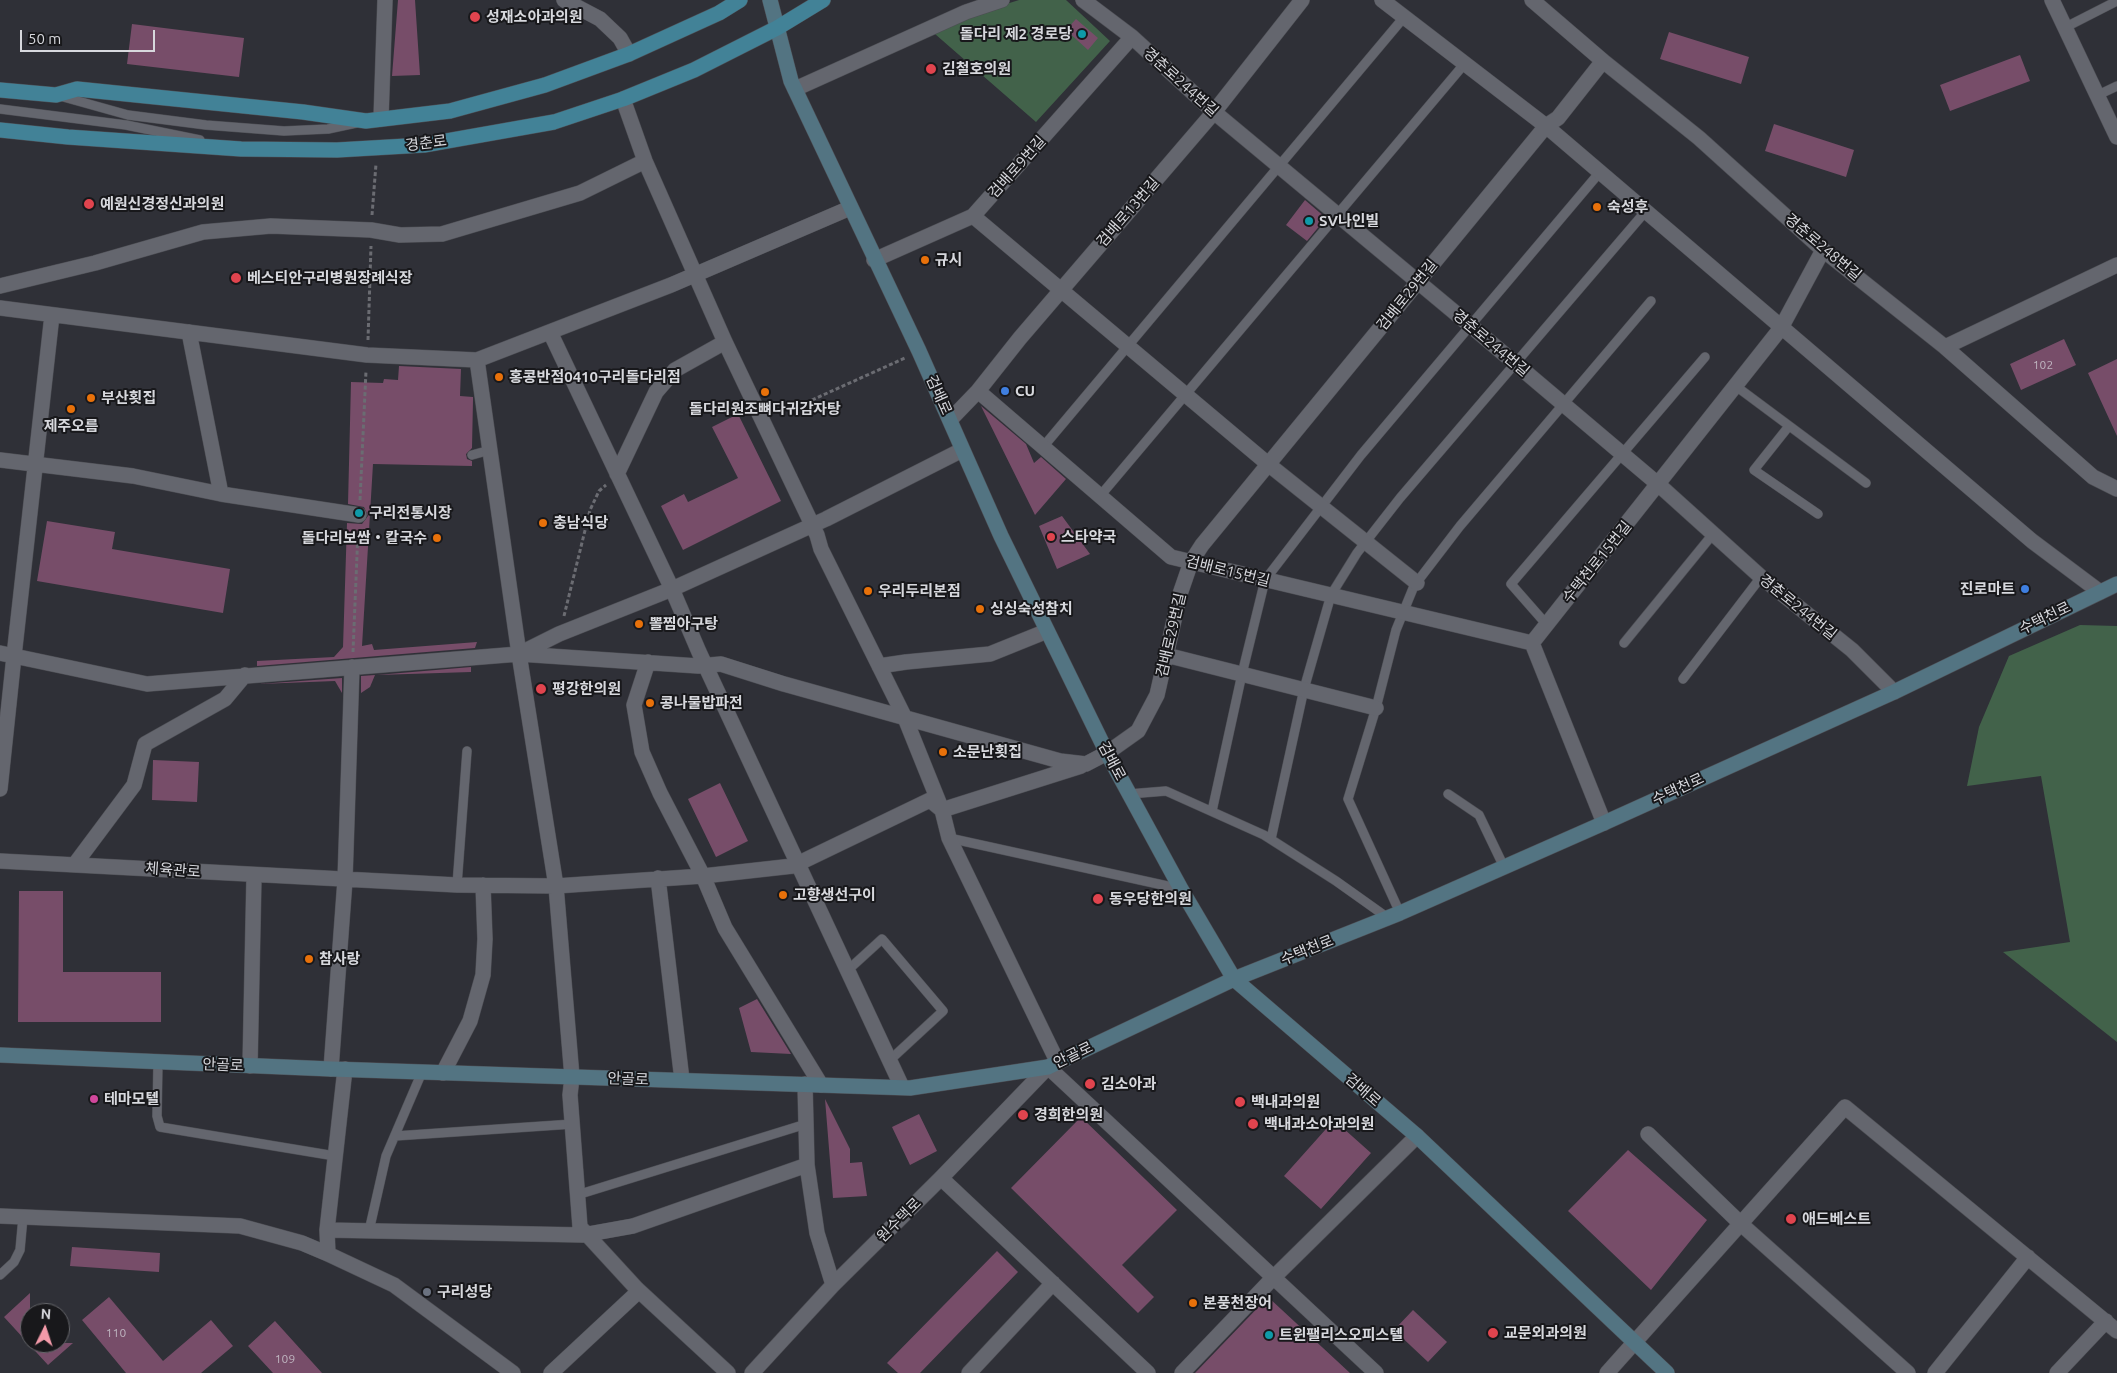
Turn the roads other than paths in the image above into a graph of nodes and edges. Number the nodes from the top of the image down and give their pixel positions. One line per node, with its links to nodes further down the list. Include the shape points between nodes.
1 (385, 0): 30 (street)
2 (564, 0): 15 (street)
3 (590, 0): 15 (street)
4 (740, 0): 19 (main road, 경춘로, via 719,13)
5 (770, 0): 16 (street, 검배로)
6 (823, 0): 16 (main road, 경춘로)
7 (1002, 0): 23 (street, via 966,12)
8 (1083, 0): 18 (street, 경춘로244번길)
9 (1302, 0): 29 (street, 검배로13번길)
10 (1382, 0): 14 (street)
11 (1532, 0): 20 (street, 경춘로248번길)
12 (2052, 0): 17 (street)
13 (2117, 2): 17 (lane)
14 (1405, 16): 21 (street); 36 (lane)
15 (600, 19): 19 (street, via 620,38)
16 (777, 28): 23 (street, 검배로); 27 (main road, 경춘로, via 694,70)
17 (2064, 28): 26 (street)
18 (1132, 37): 29 (street, 경춘로244번길); 41 (street, 검배로9번길)
19 (629, 54): 30 (main road, 경춘로, via 545,85 450,111)
20 (1603, 61): 31 (street, 검배로29번길, via 1558,118); 42 (street, 경춘로248번길, via 1700,138)
21 (1466, 62): 31 (street); 40 (lane)
22 (2117, 86): 26 (lane)
23 (795, 89): 38 (street, 검배로)
24 (0, 90): 25 (main road, 경춘로)
25 (56, 95): 30 (main road, 경춘로, via 77,90); 30 (lane, via 128,115 206,126 284,131 328,129)
26 (2098, 95): 33 (street)
27 (624, 99): 34 (main road, 경춘로, via 554,122 424,145); 35 (street)
28 (0, 110): 34 (lane, via 126,125)
29 (1214, 112): 36 (street, 경춘로244번길); 48 (street, 검배로13번길)
30 (373, 120)
31 (1546, 126): 37 (street); 46 (street, 검배로29번길)
32 (0, 130): 34 (main road, 경춘로)
33 (2117, 137)
34 (242, 149)
35 (645, 161): 45 (street); 47 (street, via 580,193 442,234 400,235 371,230 271,226 203,232)
36 (1279, 166): 40 (street, 경춘로244번길); 57 (lane)
37 (1600, 172): 39 (street); 52 (lane)
38 (850, 208): 43 (street, 검배로); 45 (street)
39 (1645, 212): 53 (street); 61 (lane)
40 (1338, 215): 46 (street, 경춘로244번길); 64 (lane)
41 (973, 216): 43 (street, 검배로9번길); 48 (street)
42 (1823, 250): 53 (street, 수택천로15번길); 58 (street, 경춘로248번길)
43 (874, 260): 66 (street, 검배로)
44 (2117, 265): 58 (street)
45 (695, 274): 55 (street); 56 (street)
46 (1417, 282): 52 (street, 경춘로244번길); 75 (street, 검배로29번길)
47 (0, 286)
48 (1060, 291): 57 (street); 63 (street, 검배로13번길)
49 (1651, 301): 65 (lane)
50 (0, 308): 51 (street)
51 (52, 315): 54 (street); 74 (street)
52 (1471, 326): 61 (street, 경춘로244번길); 82 (lane)
53 (1782, 328): 62 (street, 수택천로15번길); 94 (street, via 2032,541)
54 (189, 332): 60 (street, via 367,355); 80 (street)
55 (550, 332): 60 (street); 76 (street)
56 (725, 342): 76 (street, via 675,370 656,392); 85 (street)
57 (1128, 346): 64 (street); 68 (lane)
58 (1945, 347): 79 (street, 경춘로248번길, via 2093,477)
59 (1705, 357): 71 (lane)
60 (477, 360): 69 (street)
61 (1515, 363): 65 (street, 경춘로244번길); 87 (lane)
62 (1737, 387): 67 (lane); 78 (street, 수택천로15번길)
63 (978, 392): 66 (street, 검배로13번길); 68 (street, 검배로15번길)
64 (1186, 395): 75 (street); 81 (lane)
65 (1563, 405): 71 (street, 경춘로244번길); 91 (lane, via 1460,526)
66 (950, 420): 70 (street, 검배로)
67 (1789, 426): 77 (lane); 83 (lane, via 1754,470)
68 (1042, 447): 81 (street, 검배로15번길)
69 (490, 450): 72 (lane); 103 (street)
70 (962, 450): 85 (street); 99 (street, 검배로)
71 (1621, 454): 78 (street, 경춘로244번길); 98 (lane, via 1511,584)
72 (472, 455)
73 (0, 460): 74 (street)
74 (36, 464): 80 (street, via 133,476); 102 (street)
75 (1268, 464): 82 (street); 88 (street, 검배로29번길)
76 (617, 474): 93 (street)
77 (1866, 483)
78 (1658, 485): 86 (street, 경춘로244번길); 98 (street, 수택천로15번길)
79 (2117, 489)
80 (221, 494): 84 (street)
81 (1100, 496): 88 (street, 검배로15번길, via 1171,557)
82 (1321, 507): 87 (street); 90 (lane)
83 (1818, 514)
84 (359, 515)
85 (812, 525): 93 (street); 108 (street)
86 (1713, 534): 89 (street, 경춘로244번길); 101 (lane)
87 (1366, 542): 91 (street); 95 (lane)
88 (1191, 562): 90 (street, 검배로15번길); 104 (street, 검배로29번길)
89 (1760, 577): 111 (lane); 114 (street, 경춘로244번길, via 1852,650)
90 (1265, 580): 95 (street, 검배로15번길); 109 (lane)
91 (1417, 583): 97 (lane)
92 (2117, 584): 94 (street, 수택천로)
93 (672, 589): 103 (street, via 559,634); 106 (street)
94 (2100, 592): 96 (street); 114 (street, 수택천로)
95 (1331, 595): 97 (street, 검배로15번길); 113 (lane)
96 (2117, 596)
97 (1405, 611): 100 (street, 검배로15번길); 115 (lane, via 1396,630)
98 (1546, 625): 100 (street, 수택천로15번길)
99 (1047, 631): 108 (street, via 990,654); 118 (street, 검배로)
100 (1532, 643): 125 (street)
101 (1624, 643)
102 (7, 654): 110 (street, via 147,684); 112 (street)
103 (519, 654): 105 (street); 107 (street); 138 (street)
104 (1166, 655): 109 (street); 118 (street, 검배로29번길, via 1157,695 1138,731)
105 (648, 662): 106 (street); 133 (street, via 634,704 642,752)
106 (705, 665): 116 (street, via 720,664); 130 (street)
107 (352, 666): 110 (street); 135 (street)
108 (880, 666): 116 (street)
109 (1242, 674): 113 (street); 124 (lane)
110 (245, 675): 129 (street, via 225,699 145,744 134,785)
111 (1683, 678)
112 (5, 687): 120 (street)
113 (1304, 689): 115 (street); 127 (lane)
114 (1894, 692): 125 (street, 수택천로)
115 (1376, 708): 140 (lane, via 1348,799)
116 (905, 718): 119 (street, via 1060,761); 123 (street)
117 (467, 751): 136 (lane)
118 (1107, 753): 119 (street, 검배로29번길); 121 (street, 검배로)
119 (1086, 764): 123 (street, 검배로29번길)
120 (0, 789)
121 (1129, 794): 124 (lane, via 1166,791); 139 (street, 검배로)
122 (1448, 794): 131 (lane, via 1480,814)
123 (942, 810): 126 (street); 130 (street, 체육관로, via 930,800)
124 (1212, 811): 127 (lane)
125 (1604, 823): 131 (street, 수택천로)
126 (949, 838): 139 (lane); 146 (street)
127 (1271, 839): 140 (lane)
128 (0, 861): 129 (street, 체육관로)
129 (75, 864): 132 (street, 체육관로)
130 (798, 864): 133 (street, 체육관로); 141 (street)
131 (1504, 867): 140 (street, 수택천로)
132 (254, 876): 135 (street, 체육관로); 147 (street)
133 (703, 876): 134 (street, 체육관로); 154 (street, via 725,928)
134 (658, 878): 138 (street, 체육관로); 152 (street)
135 (346, 880): 136 (street, 체육관로); 148 (street)
136 (457, 885): 137 (street, 체육관로)
137 (483, 885): 138 (street, 체육관로); 150 (street, via 483,975 470,1021)
138 (556, 886): 151 (street)
139 (1181, 889): 142 (street, 검배로)
140 (1394, 915): 142 (street, 수택천로)
141 (848, 970): 144 (street); 144 (lane, via 882,939 943,1011)
142 (1234, 979): 146 (street, 안골로); 160 (street, 검배로)
143 (0, 1055): 145 (street, 안골로)
144 (890, 1060): 155 (street)
145 (158, 1062): 147 (street, 안골로); 161 (lane, via 157,1116 160,1127)
146 (1053, 1064): 155 (street, 안골로); 163 (street, 원수택로); 174 (street)
147 (250, 1066): 148 (street, 안골로)
148 (338, 1069): 149 (street, 안골로); 161 (street)
149 (422, 1072): 150 (street, 안골로); 159 (lane)
150 (443, 1073): 151 (street, 안골로)
151 (572, 1077): 152 (street, 안골로); 156 (street)
152 (682, 1080): 153 (street, 안골로)
153 (805, 1084): 154 (street, 안골로); 157 (street)
154 (821, 1085): 155 (street, 안골로)
155 (902, 1087)
156 (573, 1124): 159 (lane); 164 (street)
157 (806, 1124): 162 (street); 164 (lane)
158 (1648, 1134): 167 (street)
159 (395, 1136): 169 (lane, via 386,1156)
160 (1416, 1136): 174 (street); 179 (street, 검배로)
161 (335, 1156): 168 (street)
162 (808, 1165): 170 (street, via 633,1226); 176 (street, via 817,1233)
163 (941, 1178): 175 (street); 176 (street, 원수택로)
164 (577, 1195): 170 (street, via 580,1227)
165 (0, 1216): 166 (street)
166 (23, 1217): 171 (street, via 240,1226 302,1243); 173 (lane, via 20,1250 14,1262)
167 (1741, 1224): 172 (street, via 1845,1107); 179 (street); 190 (street)
168 (327, 1230): 169 (street); 171 (street)
169 (369, 1231): 170 (street)
170 (587, 1234): 177 (street)
171 (328, 1254): 180 (street, via 394,1285)
172 (2028, 1257): 178 (street); 191 (street)
173 (0, 1275)
174 (1273, 1278): 186 (street); 187 (street)
175 (1053, 1283): 184 (street); 185 (street)
176 (833, 1285): 183 (street, 원수택로)
177 (639, 1290): 181 (street); 182 (street)
178 (2112, 1326): 192 (street)
179 (1635, 1343): 188 (street); 189 (street, 검배로)
180 (513, 1373)
181 (551, 1373)
182 (728, 1373)
183 (752, 1373)
184 (969, 1373)
185 (1148, 1373)
186 (1182, 1373)
187 (1376, 1373)
188 (1607, 1373)
189 (1667, 1373)
190 (1908, 1373)
191 (1935, 1373)
192 (2057, 1373)

